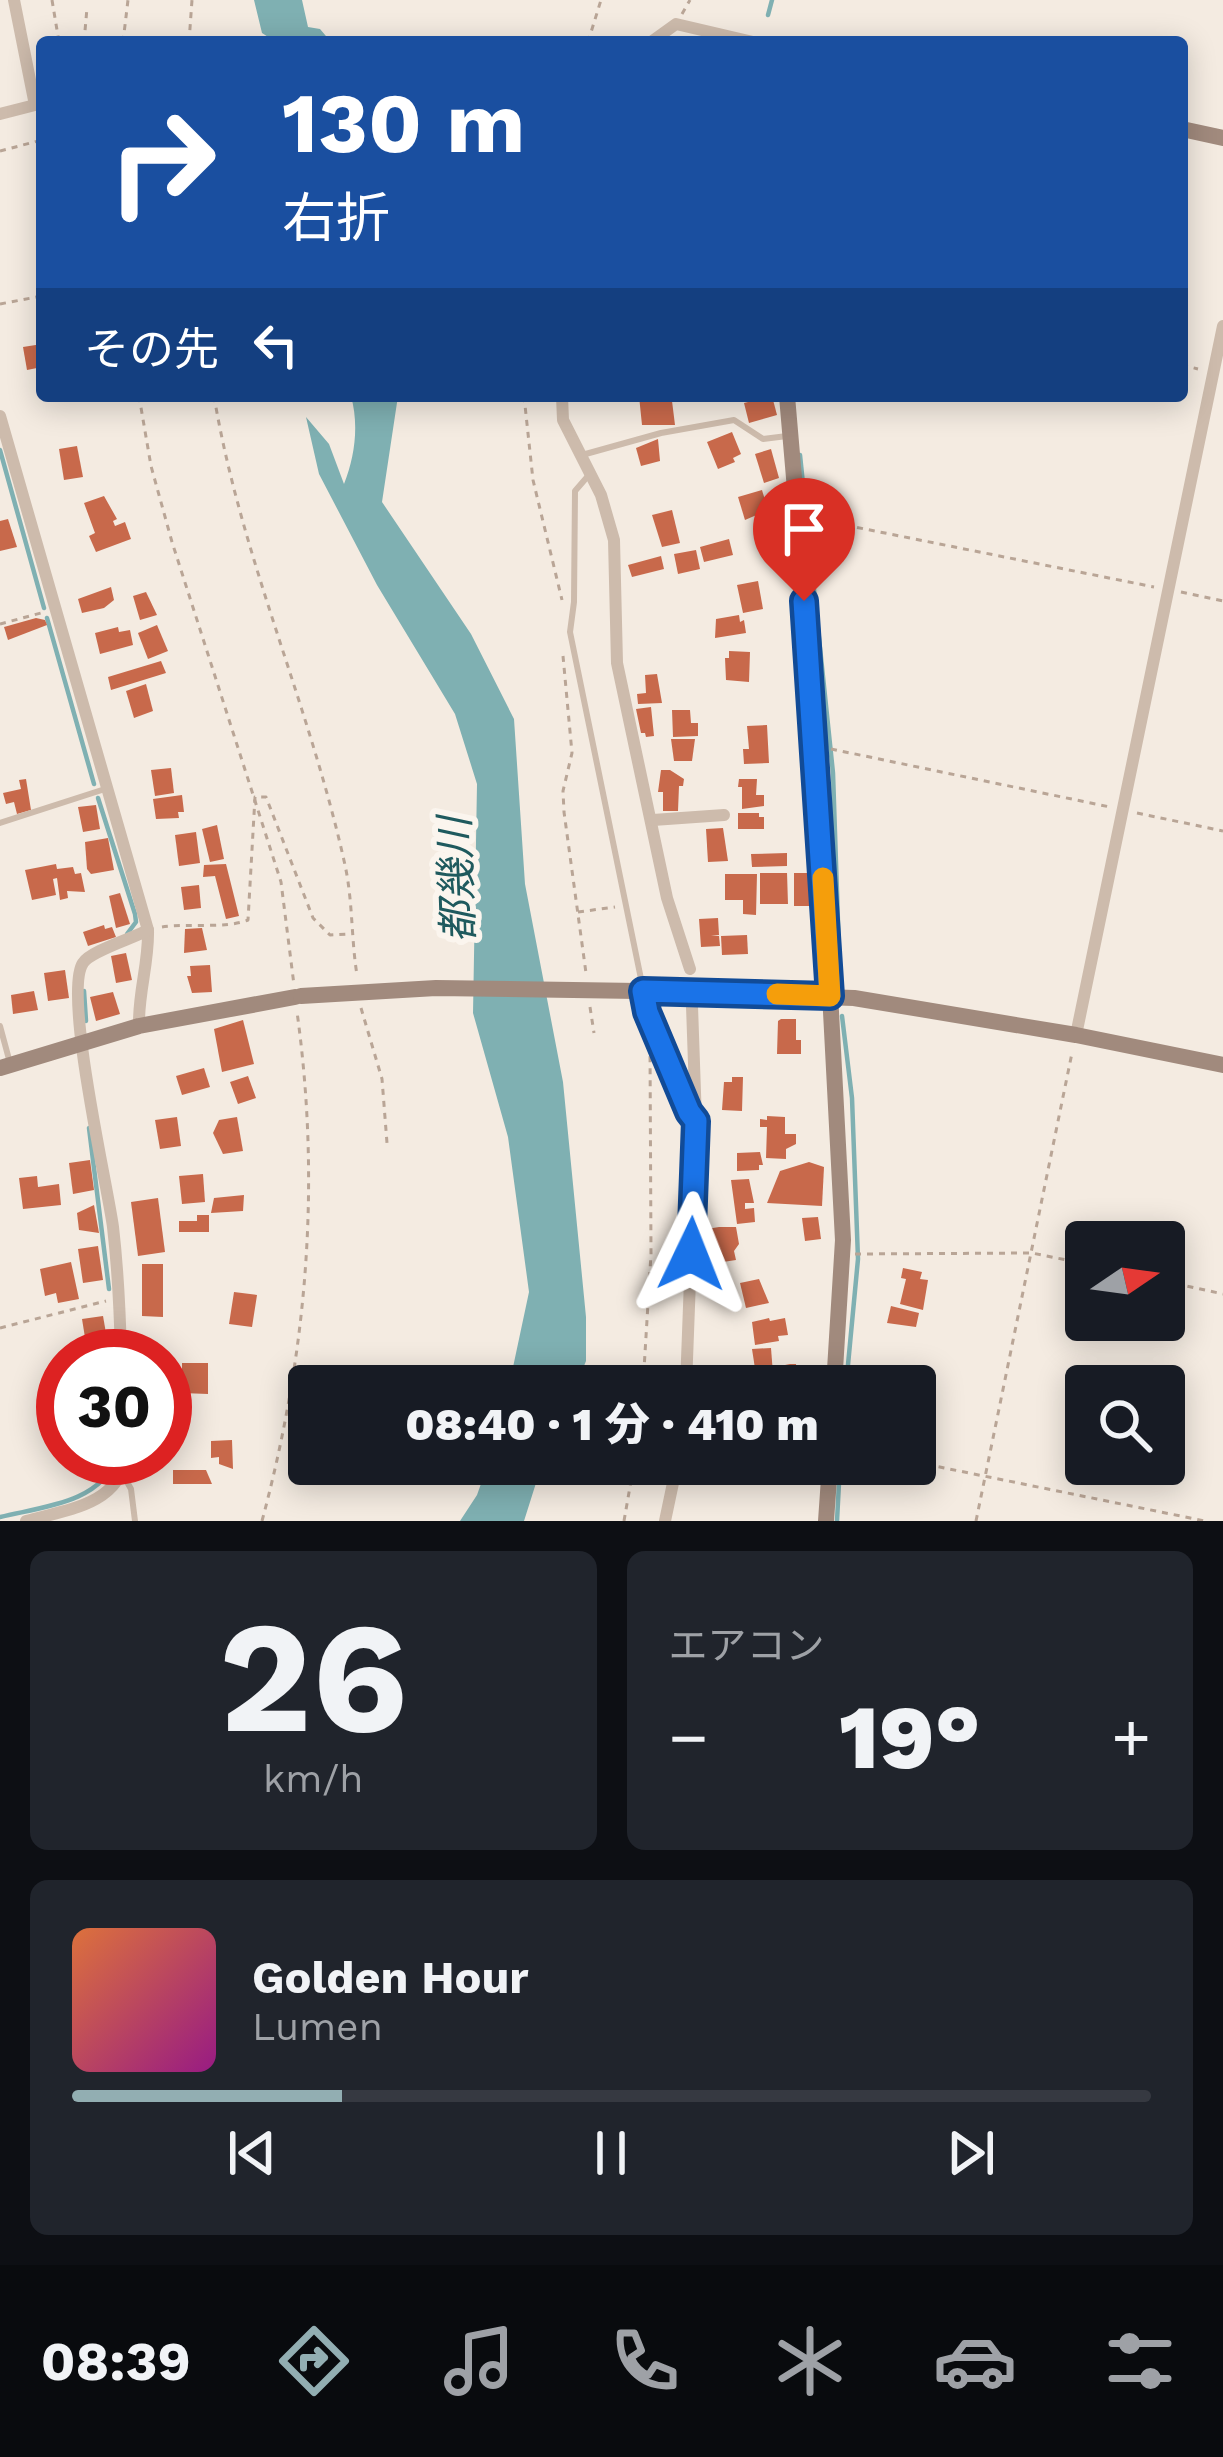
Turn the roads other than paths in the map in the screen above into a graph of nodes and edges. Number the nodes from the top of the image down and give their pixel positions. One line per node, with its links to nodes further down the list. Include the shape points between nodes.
1 (14, 0): 4 (street, via 35,105)
2 (659, 36): 3 (street, via 676,24)
3 (727, 36)
4 (0, 114)
5 (1188, 130): 6 (street)
6 (1223, 138)
7 (1223, 326): 25 (street)
8 (562, 402): 12 (street)
9 (787, 402): 11 (street)
10 (0, 416): 14 (street)
11 (790, 436): 12 (lane, via 763,439 734,420); 21 (street)
12 (581, 455): 13 (street)
13 (591, 474): 16 (street, via 614,540 617,663); 20 (lane, via 575,491 570,632)
14 (105, 789): 17 (lane); 18 (street)
15 (724, 815): 16 (street)
16 (653, 820): 19 (street)
17 (0, 823)
18 (148, 930): 24 (street); 26 (street, via 83,962)
19 (690, 969)
20 (640, 991): 21 (street); 24 (street, bridge, via 297,996); 29 (lane)
21 (830, 996): 25 (street); 32 (street, via 842,1254)
22 (692, 1006): 29 (street)
23 (0, 1026): 28 (lane)
24 (139, 1026): 26 (street)
25 (1076, 1035): 27 (street)
26 (81, 1042): 28 (street); 30 (street)
27 (1223, 1065)
28 (5, 1066)
29 (696, 1121): 31 (street)
30 (121, 1329)
31 (687, 1365)
32 (835, 1365)
33 (117, 1485): 37 (street)
34 (130, 1485): 38 (lane)
35 (673, 1485): 39 (street)
36 (829, 1485): 40 (street)
37 (26, 1521)
38 (135, 1521)
39 (665, 1521)
40 (826, 1521)

